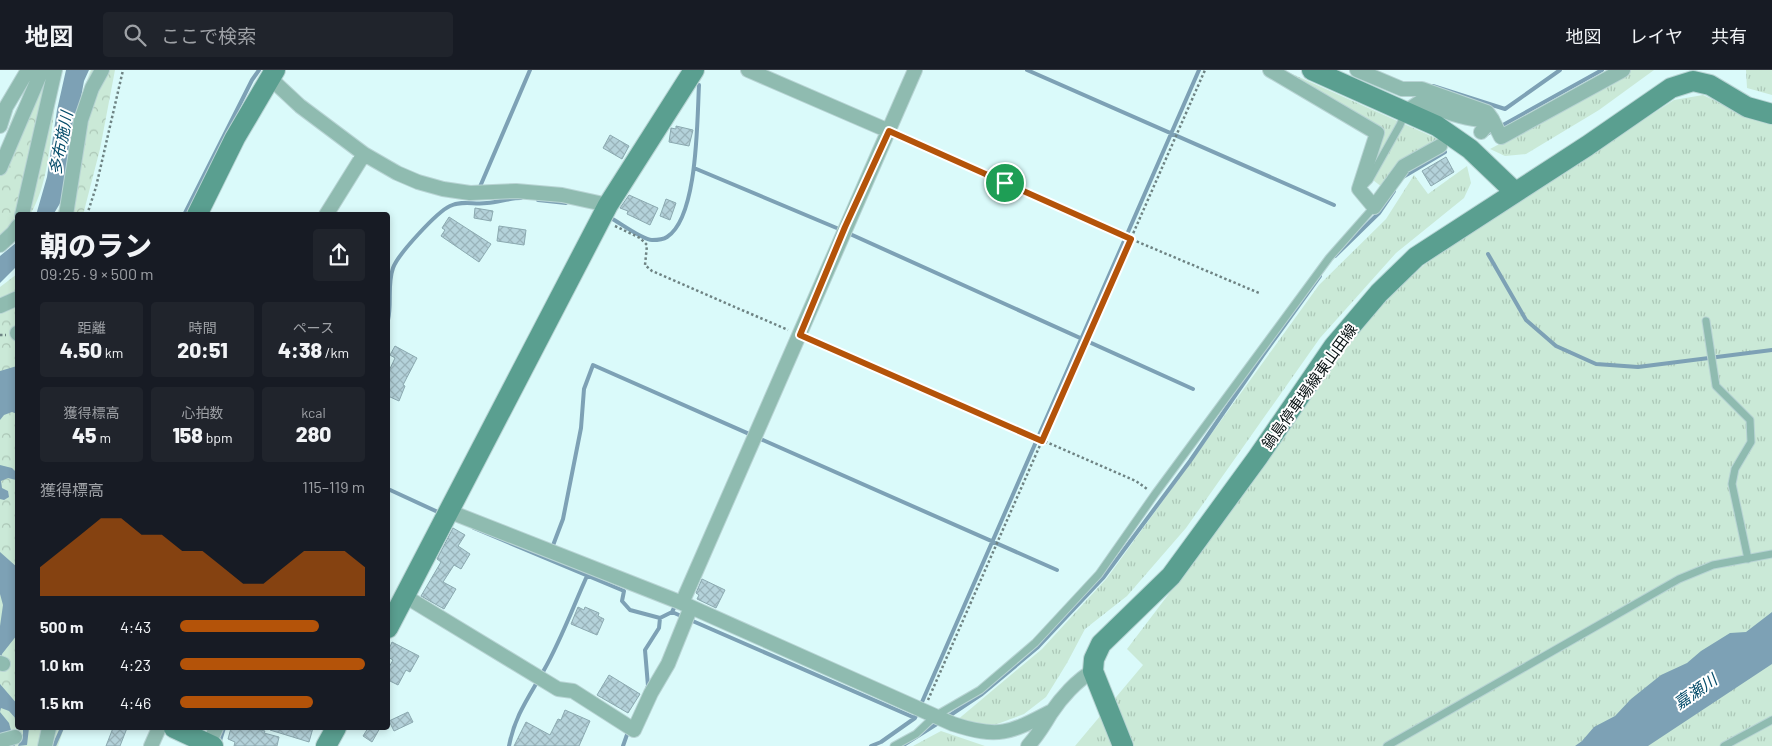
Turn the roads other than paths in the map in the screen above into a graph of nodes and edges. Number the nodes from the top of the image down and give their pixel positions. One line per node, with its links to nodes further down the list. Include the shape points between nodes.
1 (28, 70): 17 (street, via 6,107)
2 (42, 70): 22 (street)
3 (55, 70): 26 (street)
4 (102, 70): 27 (street, via 81,120)
5 (694, 70): 30 (street)
6 (748, 70): 18 (street)
7 (915, 70): 18 (street)
8 (1270, 70): 23 (street, via 1377,133)
9 (1312, 70): 14 (street)
10 (1357, 70): 16 (street, via 1402,89 1422,90 1487,112)
11 (1623, 70): 16 (street, via 1501,137)
12 (272, 74): 21 (street, via 300,106); 28 (street, via 235,138)
13 (1697, 76): 15 (street, 鍋島停車場線東山田線, via 1747,107); 24 (street, 鍋島停車場線東山田線, via 1670,88)
14 (1405, 112): 16 (street, via 1420,102 1482,121); 23 (lane, via 1369,180); 24 (street, via 1437,126 1470,149)
15 (1772, 114)
16 (1493, 121): 19 (street)
17 (0, 126)
18 (884, 129): 40 (street, via 844,231 794,333)
19 (1481, 132)
20 (1440, 146): 25 (street, via 1404,166)
21 (364, 154): 29 (street); 30 (street, via 397,173 443,189 470,193 562,194)
22 (0, 168)
23 (1359, 189): 25 (street)
24 (1515, 192): 42 (street, 鍋島停車場線東山田線, via 1416,257 1379,293 1334,346 1171,576 1101,644 1094,659)
25 (1374, 207): 43 (lane, via 1329,258 1099,574 1035,643 980,690)
26 (23, 212)
27 (66, 212)
28 (198, 212)
29 (328, 212)
30 (604, 212): 36 (street)
31 (15, 231): 32 (street)
32 (0, 245)
33 (15, 299): 34 (street)
34 (0, 306)
35 (1706, 321): 38 (lane, via 1716,386 1750,420 1751,442 1735,470 1732,484)
36 (446, 515): 39 (street); 40 (street, via 552,551)
37 (1772, 554): 38 (lane)
38 (1748, 559): 59 (lane, via 1713,565 1679,579)
39 (395, 593): 40 (street, via 558,689 573,691 630,728 668,664); 41 (street)
40 (684, 609): 43 (street)
41 (390, 618)
42 (1096, 677): 44 (street, via 1085,676); 58 (street)
43 (925, 711): 44 (street, via 953,724 985,733 1001,733 1024,726); 56 (lane, via 916,734)
44 (1052, 711): 57 (street)
45 (1772, 720): 60 (lane)
46 (49, 730): 53 (street)
47 (158, 730): 54 (street)
48 (181, 730): 51 (street)
49 (335, 730): 55 (street)
50 (15, 737): 52 (street)
51 (213, 739)
52 (0, 741)
53 (45, 746)
54 (151, 746)
55 (326, 746)
56 (894, 746)
57 (1028, 746)
58 (1123, 746)
59 (1387, 746)
60 (1724, 746)

